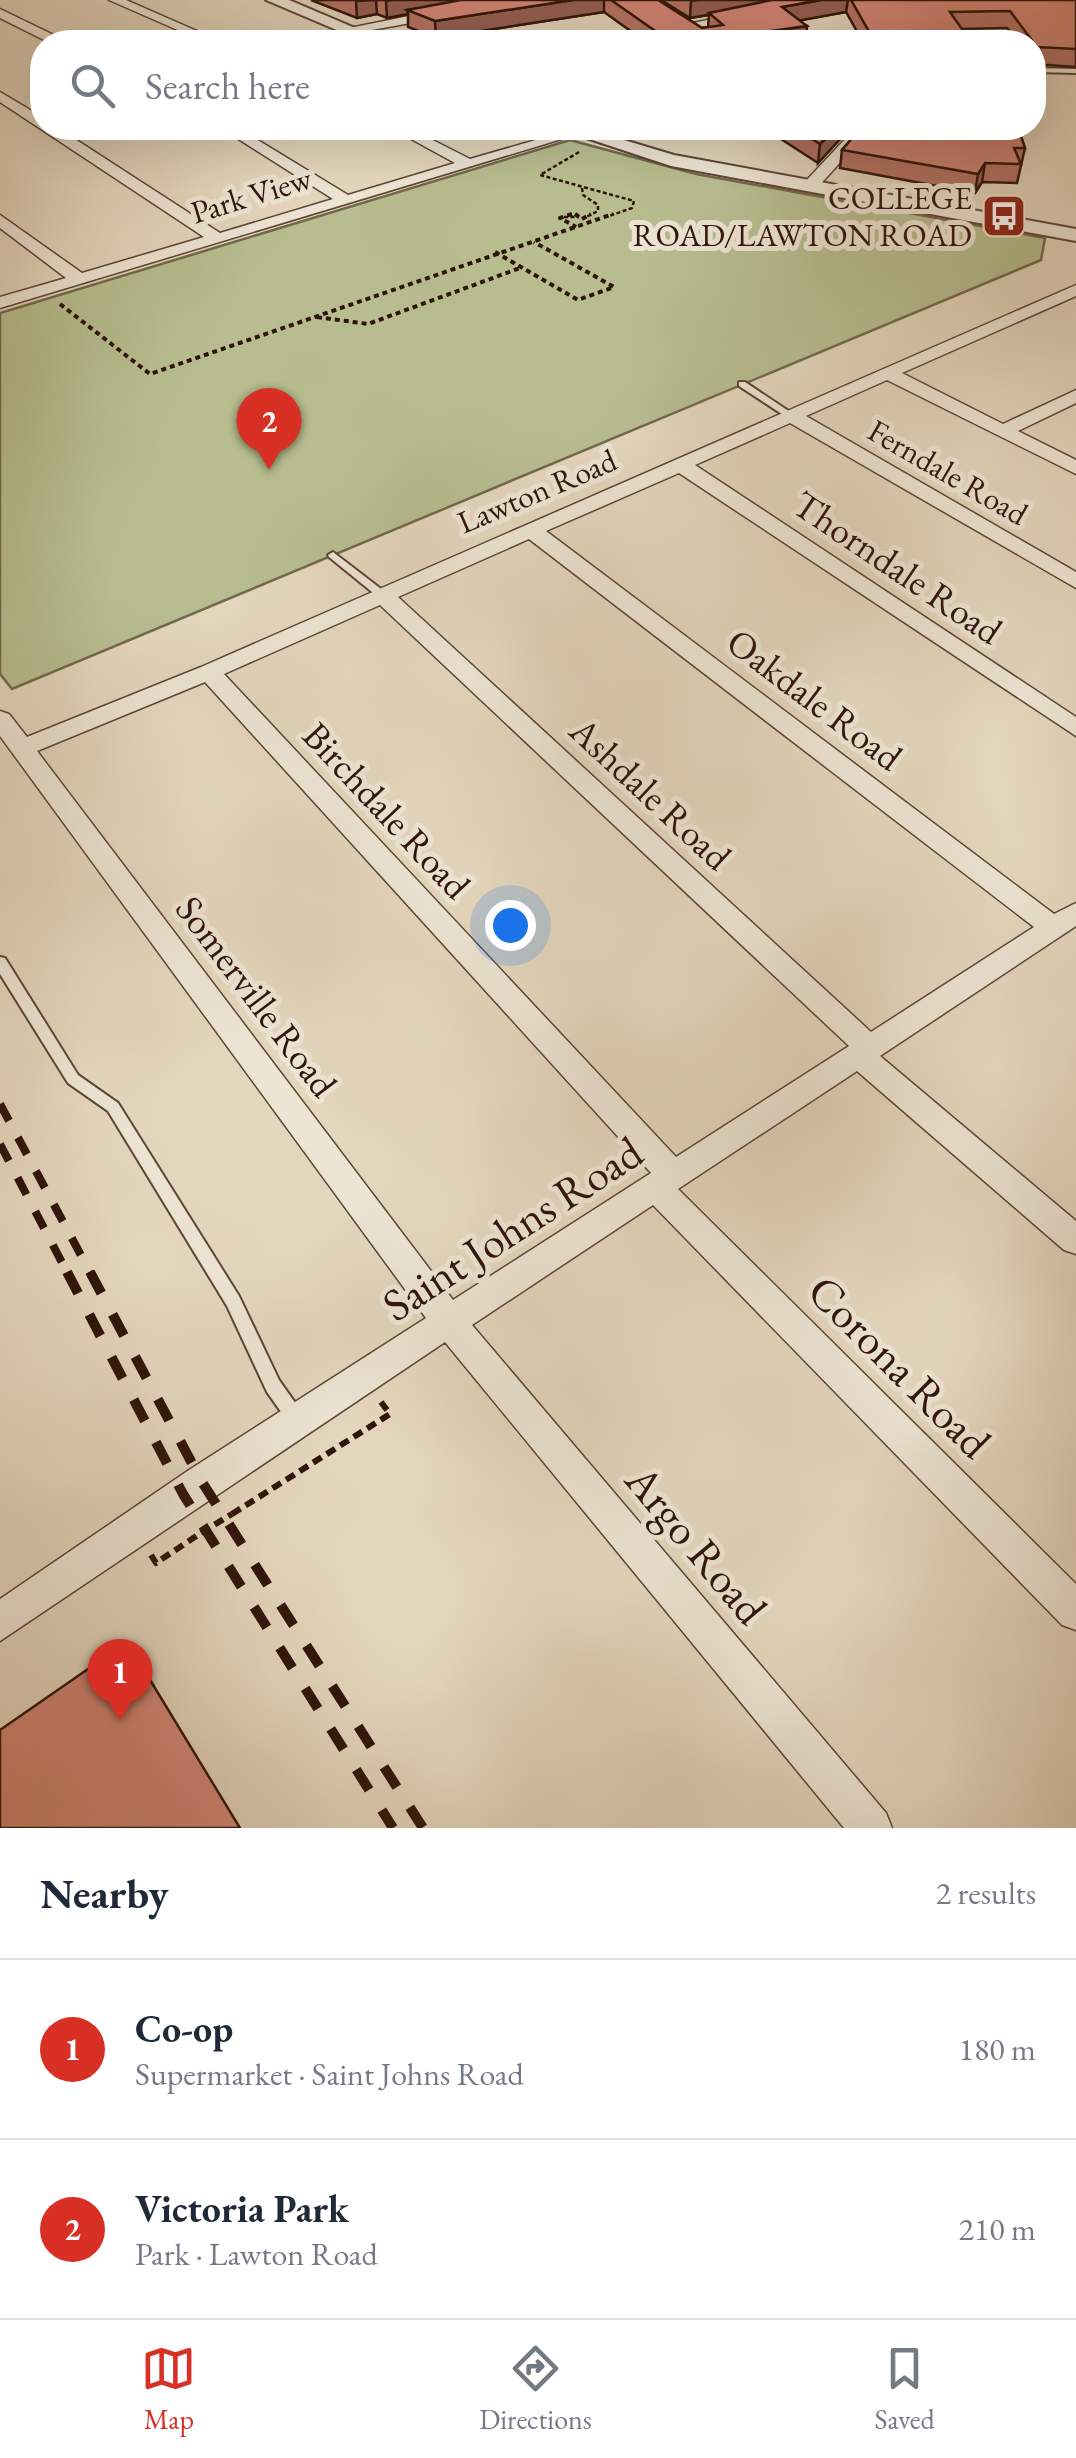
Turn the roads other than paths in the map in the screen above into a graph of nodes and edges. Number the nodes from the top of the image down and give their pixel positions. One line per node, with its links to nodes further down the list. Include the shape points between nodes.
1 (115, 0): 10 (street)
2 (274, 0): 8 (street)
3 (461, 10): 8 (street)
4 (0, 13): 9 (street)
5 (763, 13): 7 (street)
6 (672, 17): 7 (street)
7 (686, 26): 12 (street)
8 (346, 29): 11 (street)
9 (33, 30)
10 (186, 30)
11 (341, 30)
12 (692, 30)
13 (1046, 70): 14 (lane)
14 (1076, 71)
15 (0, 96): 17 (street)
16 (30, 109): 17 (street)
17 (24, 110): 18 (street); 19 (street)
18 (30, 114)
19 (0, 116)
20 (67, 140): 31 (street)
21 (248, 140): 28 (street)
22 (421, 140): 26 (street)
23 (540, 140): 26 (street, Park View)
24 (598, 140): 27 (street)
25 (852, 140): 27 (street)
26 (466, 163): 28 (street, Park View)
27 (811, 185): 30 (street)
28 (344, 199): 31 (street, Park View)
29 (0, 220): 32 (street)
30 (1076, 235)
31 (215, 237): 32 (street, Park View)
32 (78, 279): 34 (street, Park View)
33 (1076, 290): 35 (street, Lawton Road)
34 (0, 303)
35 (888, 374): 38 (street, Lawton Road); 39 (street)
36 (742, 384): 38 (lane)
37 (1076, 396): 39 (street)
38 (791, 416): 40 (street, Lawton Road); 44 (street, Ferndale Road)
39 (1006, 430): 41 (street)
40 (681, 464): 42 (street, Lawton Road); 48 (street, Thorndale Road)
41 (1076, 468)
42 (531, 530): 45 (street, Lawton Road); 50 (street, Oakdale Road)
43 (333, 555): 45 (lane)
44 (1076, 580)
45 (381, 594): 46 (street, Lawton Road); 52 (street, Ashdale Road)
46 (209, 672): 49 (street, Lawton Road); 53 (street, Birchdale Road)
47 (0, 719): 49 (street, Somerville Road)
48 (1076, 728)
49 (23, 748): 55 (street, Somerville Road)
50 (1065, 921): 52 (street, Saint Johns Road)
51 (0, 962): 56 (lane, via 73,1079 113,1107 233,1300)
52 (864, 1052): 53 (street, Saint Johns Road); 54 (street, Ashdale Road)
53 (665, 1182): 55 (street, Saint Johns Road); 57 (street, Corona Road)
54 (1076, 1240)
55 (449, 1322): 56 (street, Saint Johns Road); 59 (street, Argo Road)
56 (298, 1421): 58 (street, Saint Johns Road)
57 (1076, 1611)
58 (0, 1622)
59 (872, 1828)

